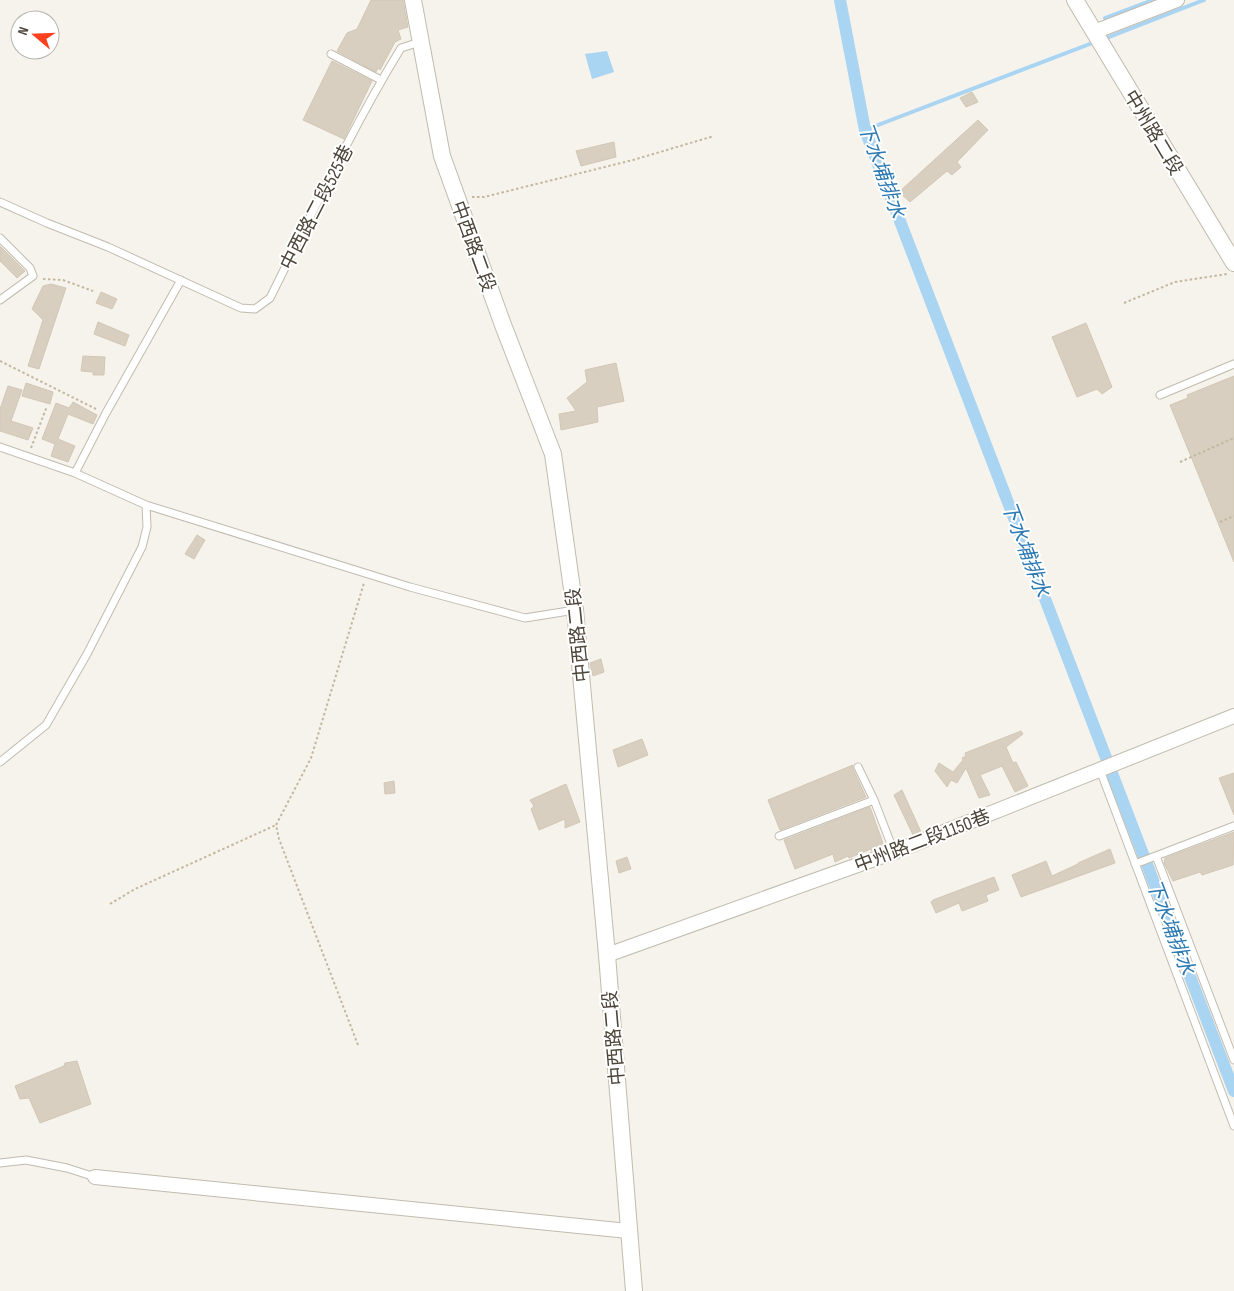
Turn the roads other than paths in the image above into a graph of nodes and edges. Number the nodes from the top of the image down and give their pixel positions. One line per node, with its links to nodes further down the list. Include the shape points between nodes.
1 (412, 0): 5 (street, 中西路二段)
2 (1075, 0): 4 (street, 中州路二段)
3 (1177, 0): 4 (street)
4 (1094, 32): 10 (street, 中州路二段)
5 (420, 42): 7 (lane, 中西路二段525巷, via 401,48); 18 (street, 中西路二段, via 442,156 553,454)
6 (331, 54): 7 (lane)
7 (381, 80): 11 (lane, 中西路二段525巷, via 270,298 256,309 241,308)
8 (0, 202): 11 (lane, 中西路二段525巷)
9 (0, 238): 12 (lane, via 30,268 33,276)
10 (1234, 263)
11 (181, 280): 16 (lane)
12 (0, 300)
13 (1234, 364): 14 (lane)
14 (1160, 395)
15 (0, 446): 16 (lane)
16 (75, 473): 17 (lane)
17 (146, 505): 18 (lane, via 367,574 525,618); 20 (lane, via 147,528 142,548 78,670 46,725)
18 (575, 610): 29 (street, 中西路二段)
19 (1234, 716): 22 (street, 中州路二段1150巷)
20 (0, 762)
21 (858, 767): 23 (lane)
22 (1100, 770): 26 (street, 中州路二段1150巷); 28 (lane)
23 (874, 800): 25 (lane); 26 (lane)
24 (1234, 826): 27 (lane)
25 (779, 836)
26 (894, 852): 29 (street, 中州路二段1150巷)
27 (1156, 856): 28 (lane); 30 (lane)
28 (1135, 864): 31 (lane)
29 (607, 954): 34 (street, 中西路二段)
30 (1234, 1060)
31 (1234, 1126)
32 (0, 1162): 33 (lane, via 26,1160)
33 (94, 1177): 34 (street)
34 (628, 1231): 35 (street, 中西路二段)
35 (634, 1291)

